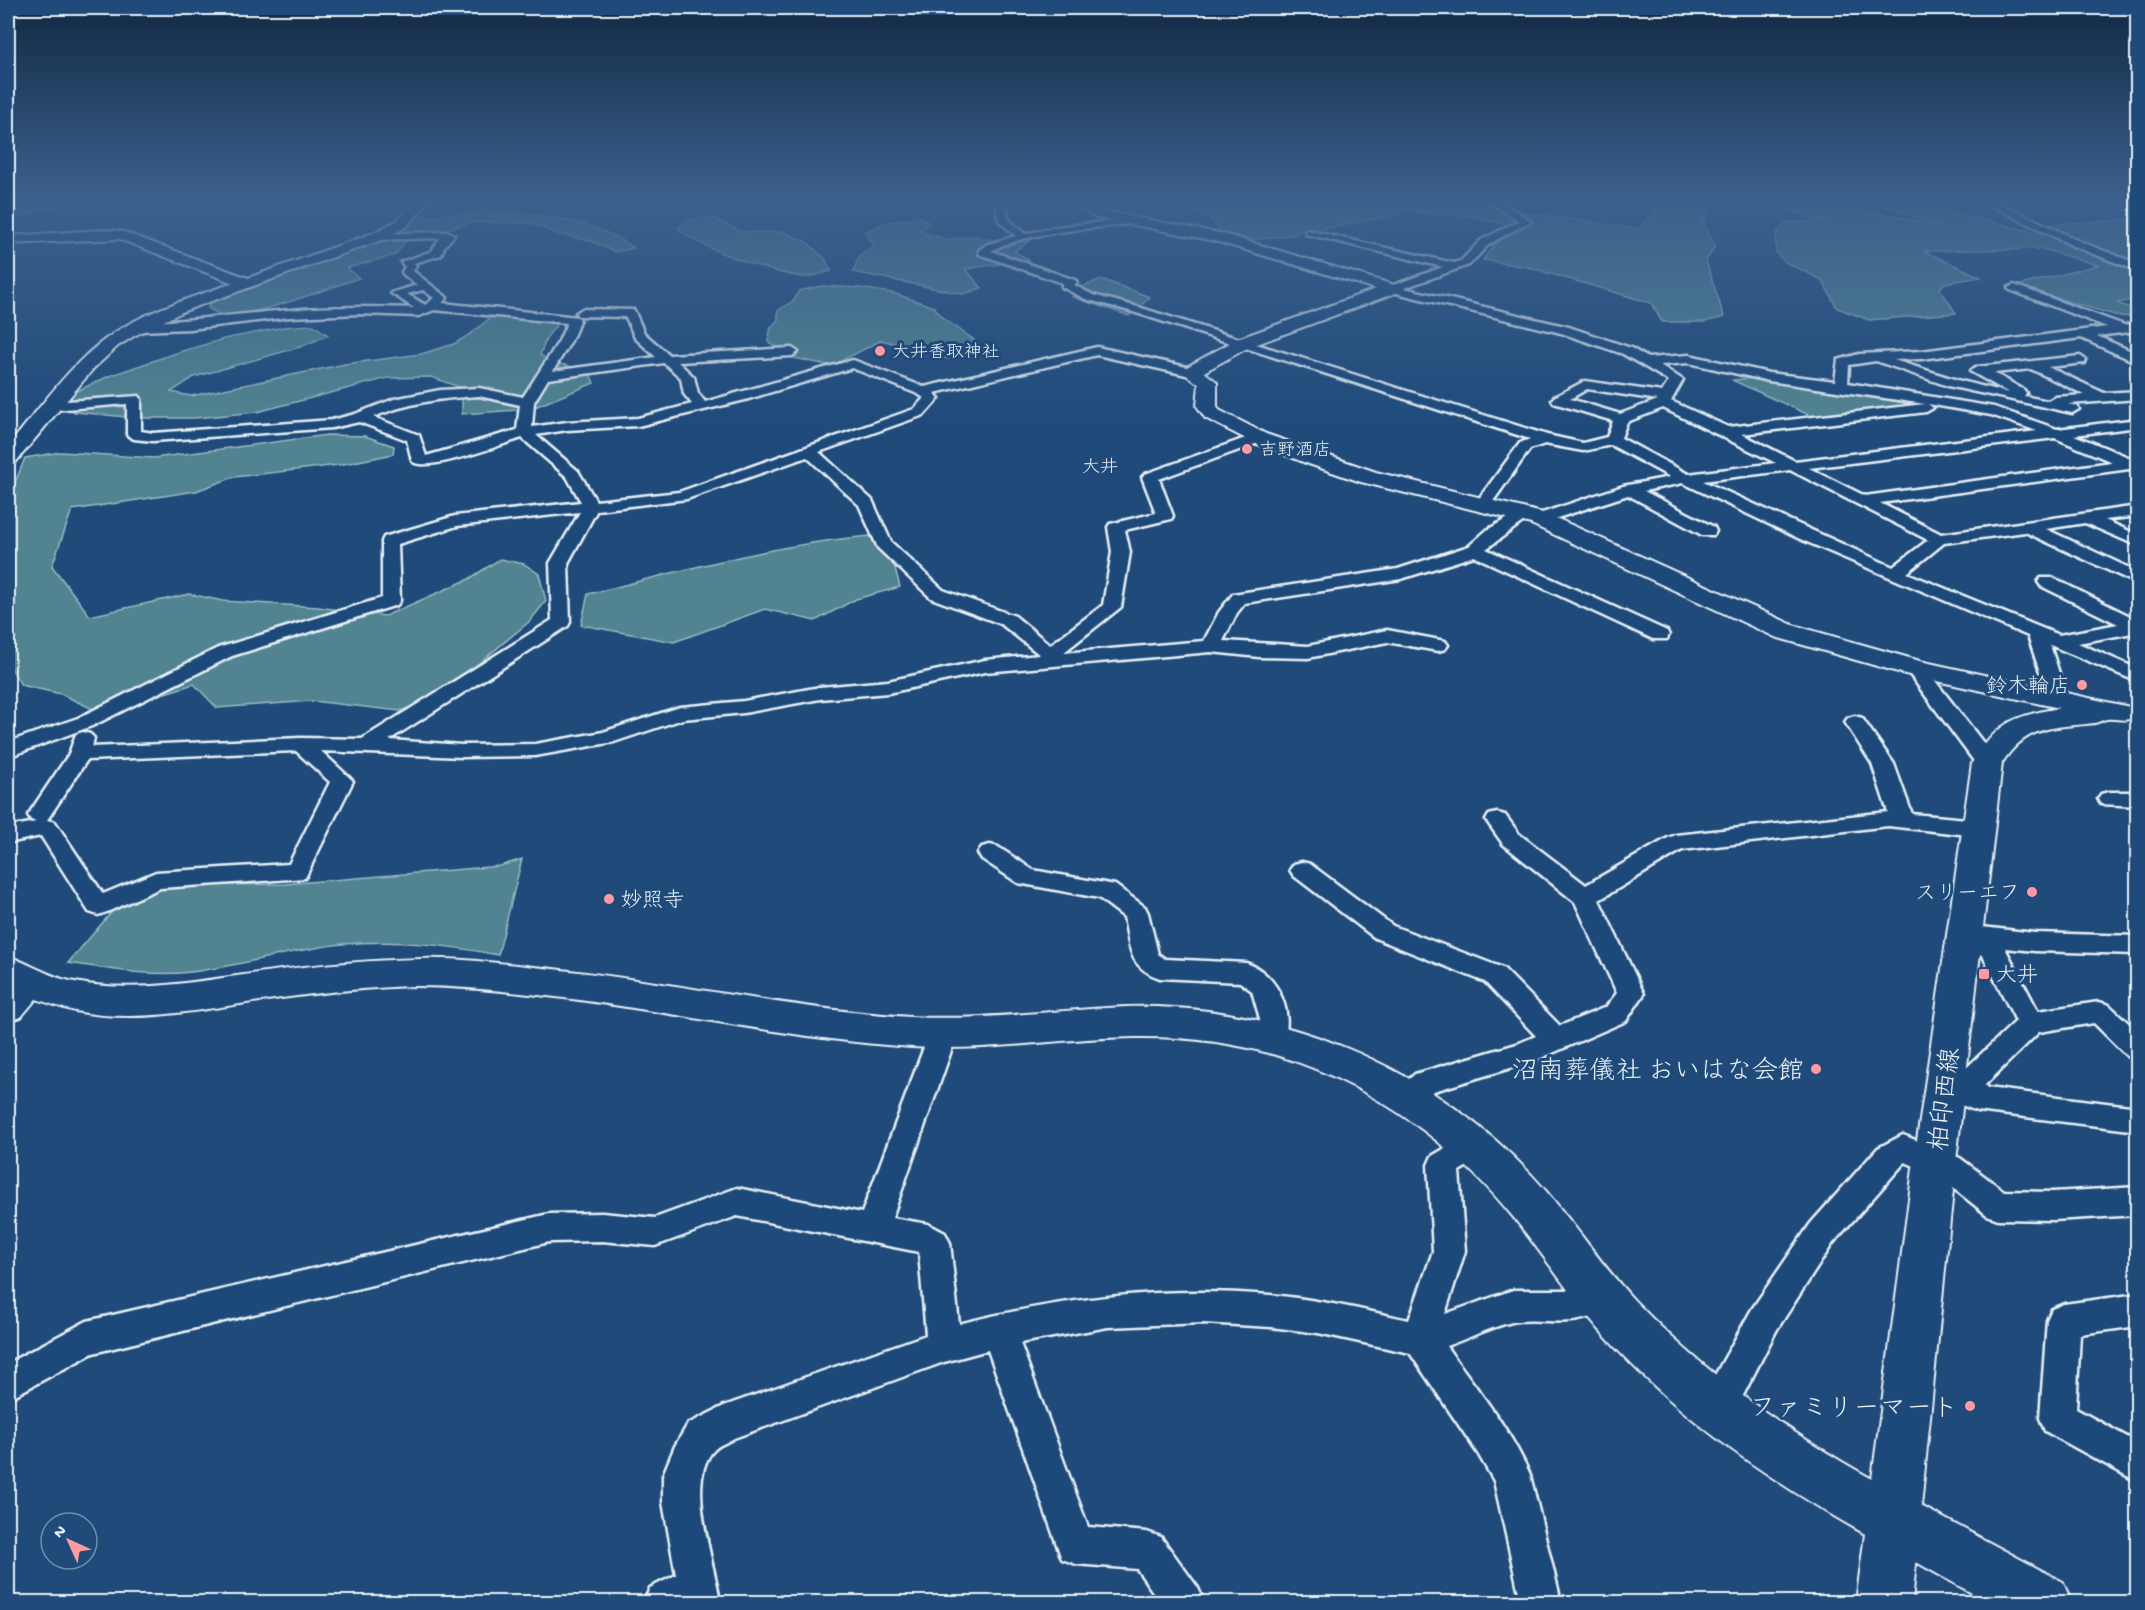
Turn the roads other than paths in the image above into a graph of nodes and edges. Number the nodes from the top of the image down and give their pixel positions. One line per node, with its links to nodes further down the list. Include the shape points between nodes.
1 (227, 276): 7 (street)
2 (270, 276): 7 (street)
3 (413, 276): 8 (street)
4 (1054, 276): 17 (street, via 1071,282 1066,285 1089,297)
5 (1349, 276): 10 (street)
6 (1429, 276): 10 (street)
7 (251, 283): 13 (street, via 178,308)
8 (426, 286): 11 (street, via 441,298); 11 (street, via 397,293)
9 (2014, 288): 14 (street)
10 (1392, 289): 17 (street); 24 (street, via 1565,330 1627,351)
11 (429, 308): 13 (street, via 419,312 290,313); 28 (street, via 574,320)
12 (582, 313): 21 (street, via 630,313 639,334)
13 (138, 327): 38 (street, via 99,353)
14 (2131, 328): 15 (street); 16 (street)
15 (2084, 334): 18 (street); 22 (street)
16 (2138, 336)
17 (1243, 343): 27 (street); 48 (street)
18 (1993, 346): 20 (street); 25 (street)
19 (792, 352): 21 (street)
20 (1876, 357): 29 (street); 30 (street, via 1843,363)
21 (667, 359): 28 (street); 39 (street, via 687,377 691,394)
22 (2138, 359)
23 (2080, 360): 25 (street)
24 (1646, 362): 30 (street, via 1680,358 1769,377); 34 (street, via 1676,380)
25 (2034, 365): 26 (street); 33 (street)
26 (1981, 371): 29 (street); 36 (street)
27 (1191, 372): 31 (street, via 1097,351); 47 (street, via 1208,382 1207,406 1212,414)
28 (543, 376): 35 (street)
29 (1926, 377): 36 (street)
30 (1841, 386): 37 (street)
31 (923, 391): 39 (street, via 853,364); 50 (street, via 932,398 919,412)
32 (2138, 395): 33 (street)
33 (2103, 398): 36 (street)
34 (1665, 400): 42 (street); 42 (street, via 1585,385 1559,400); 44 (street)
35 (527, 402): 41 (street, via 479,392 440,394 399,402); 45 (street)
36 (2035, 402): 40 (street)
37 (1954, 404): 44 (street); 46 (street, via 1994,411)
38 (53, 406): 41 (street, via 134,399 134,435 153,437 321,425); 51 (street)
39 (701, 406): 45 (street, via 639,422)
40 (2072, 409)
41 (360, 417): 45 (street, via 414,438 420,461)
42 (1621, 419): 49 (street)
43 (2138, 423): 46 (street)
44 (1726, 432): 53 (street)
45 (524, 433): 58 (street, via 573,474)
46 (2056, 433): 52 (street); 53 (street)
47 (1259, 438): 57 (street, via 1369,477); 76 (street, via 1150,477 1165,516 1116,527 1121,552 1112,608)
48 (1544, 439): 49 (street, via 1583,447); 57 (street, via 1525,446)
49 (1613, 440): 54 (street)
50 (808, 450): 58 (street, via 681,496); 76 (street, via 866,503 884,544 937,594 1008,620)
51 (8, 459)
52 (2135, 465): 56 (street)
53 (1795, 466): 54 (street); 56 (street)
54 (1682, 479): 55 (street); 67 (street)
55 (1629, 489): 60 (street); 63 (street)
56 (1863, 501): 64 (street)
57 (1483, 504): 60 (street)
58 (591, 506): 81 (street, via 455,521 390,541 391,601 225,652); 84 (street, via 559,563 561,622)
59 (2138, 511): 61 (street)
60 (1530, 517): 66 (street, via 1493,534); 77 (street, via 1784,631)
61 (2086, 518): 62 (street); 65 (street)
62 (2026, 526): 64 (street); 68 (street)
63 (1708, 531)
64 (1939, 539): 67 (street)
65 (2138, 541)
66 (1475, 550): 72 (street); 75 (street, via 1401,574 1239,598)
67 (1895, 574): 71 (street)
68 (2138, 579)
69 (2047, 582): 70 (street)
70 (2137, 626): 73 (street)
71 (2036, 632): 73 (street); 79 (street)
72 (1660, 635)
73 (2059, 641): 78 (street)
74 (1438, 645): 75 (street, via 1387,636 1308,652)
75 (1211, 646): 76 (street)
76 (1051, 657): 84 (street, via 985,666 888,687 680,713 607,738 535,750 462,751)
77 (1915, 668): 79 (street); 87 (street)
78 (2138, 675)
79 (2057, 698): 80 (street)
80 (2129, 713): 87 (street, 柏印西線, via 2066,716 2022,728 2007,736)
81 (85, 722): 85 (street); 86 (street)
82 (1855, 722): 92 (street, via 1883,764)
83 (301, 744): 84 (street); 86 (street); 94 (street, via 342,781 297,872 156,880 98,906 47,827)
84 (366, 745)
85 (8, 749)
86 (80, 754): 90 (street)
87 (1987, 764): 93 (street, 柏印西線)
88 (2109, 799): 89 (street)
89 (2138, 799)
90 (39, 815)
91 (1497, 820): 97 (street, via 1511,839)
92 (1903, 821): 93 (street); 97 (street, via 1888,819 1676,843)
93 (1978, 828): 98 (street, 柏印西線)
94 (8, 836)
95 (990, 853): 103 (street, via 1027,878 1106,891 1136,913 1146,959 1160,968 1246,973 1263,986 1274,1019)
96 (1302, 870): 104 (street, via 1384,932 1494,975)
97 (1585, 897): 104 (street, via 1631,994 1616,1014)
98 (1964, 934): 99 (street, via 2035,942); 101 (street, via 1993,950); 106 (street, 柏印西線)
99 (2136, 945)
100 (14, 987): 102 (street, via 121,1002 353,975 410,971 472,973 852,1027)
101 (2031, 1023): 105 (street, via 2099,1012); 106 (street)
102 (943, 1034): 103 (street, via 1150,1022 1218,1027); 112 (street)
103 (1271, 1038): 107 (street, via 1334,1058)
104 (1556, 1040): 107 (street, via 1425,1082)
105 (2138, 1049)
106 (1961, 1093): 108 (street); 110 (street, 柏印西線)
107 (1408, 1097): 109 (street)
108 (2138, 1119)
109 (1474, 1147): 113 (street, via 1526,1199); 116 (street, via 1443,1165 1449,1251)
110 (1935, 1161): 111 (street, via 1949,1167 1998,1205); 119 (street, via 1903,1148 1889,1156 1829,1224 1764,1320); 121 (street, 柏印西線)
111 (2138, 1201)
112 (872, 1229): 117 (street, via 934,1243); 118 (street, via 737,1202 656,1232 549,1228 87,1338)
113 (1596, 1292): 116 (street, via 1575,1306 1513,1306); 119 (street, via 1651,1349)
114 (2138, 1310): 120 (street, via 2064,1320 2058,1418)
115 (998, 1331): 116 (street, via 1108,1311 1203,1307 1318,1317); 117 (street); 123 (street, via 1076,1545 1147,1551)
116 (1420, 1338): 124 (street, via 1511,1475)
117 (944, 1345): 122 (street, via 724,1424 702,1437 682,1476)
118 (8, 1382)
119 (1717, 1408): 121 (street, via 1774,1450)
120 (2138, 1464)
121 (1893, 1520): 125 (street, 柏印西線); 126 (street)
122 (687, 1597)
123 (1184, 1602)
124 (1539, 1602)
125 (1884, 1602)
126 (2043, 1602)

